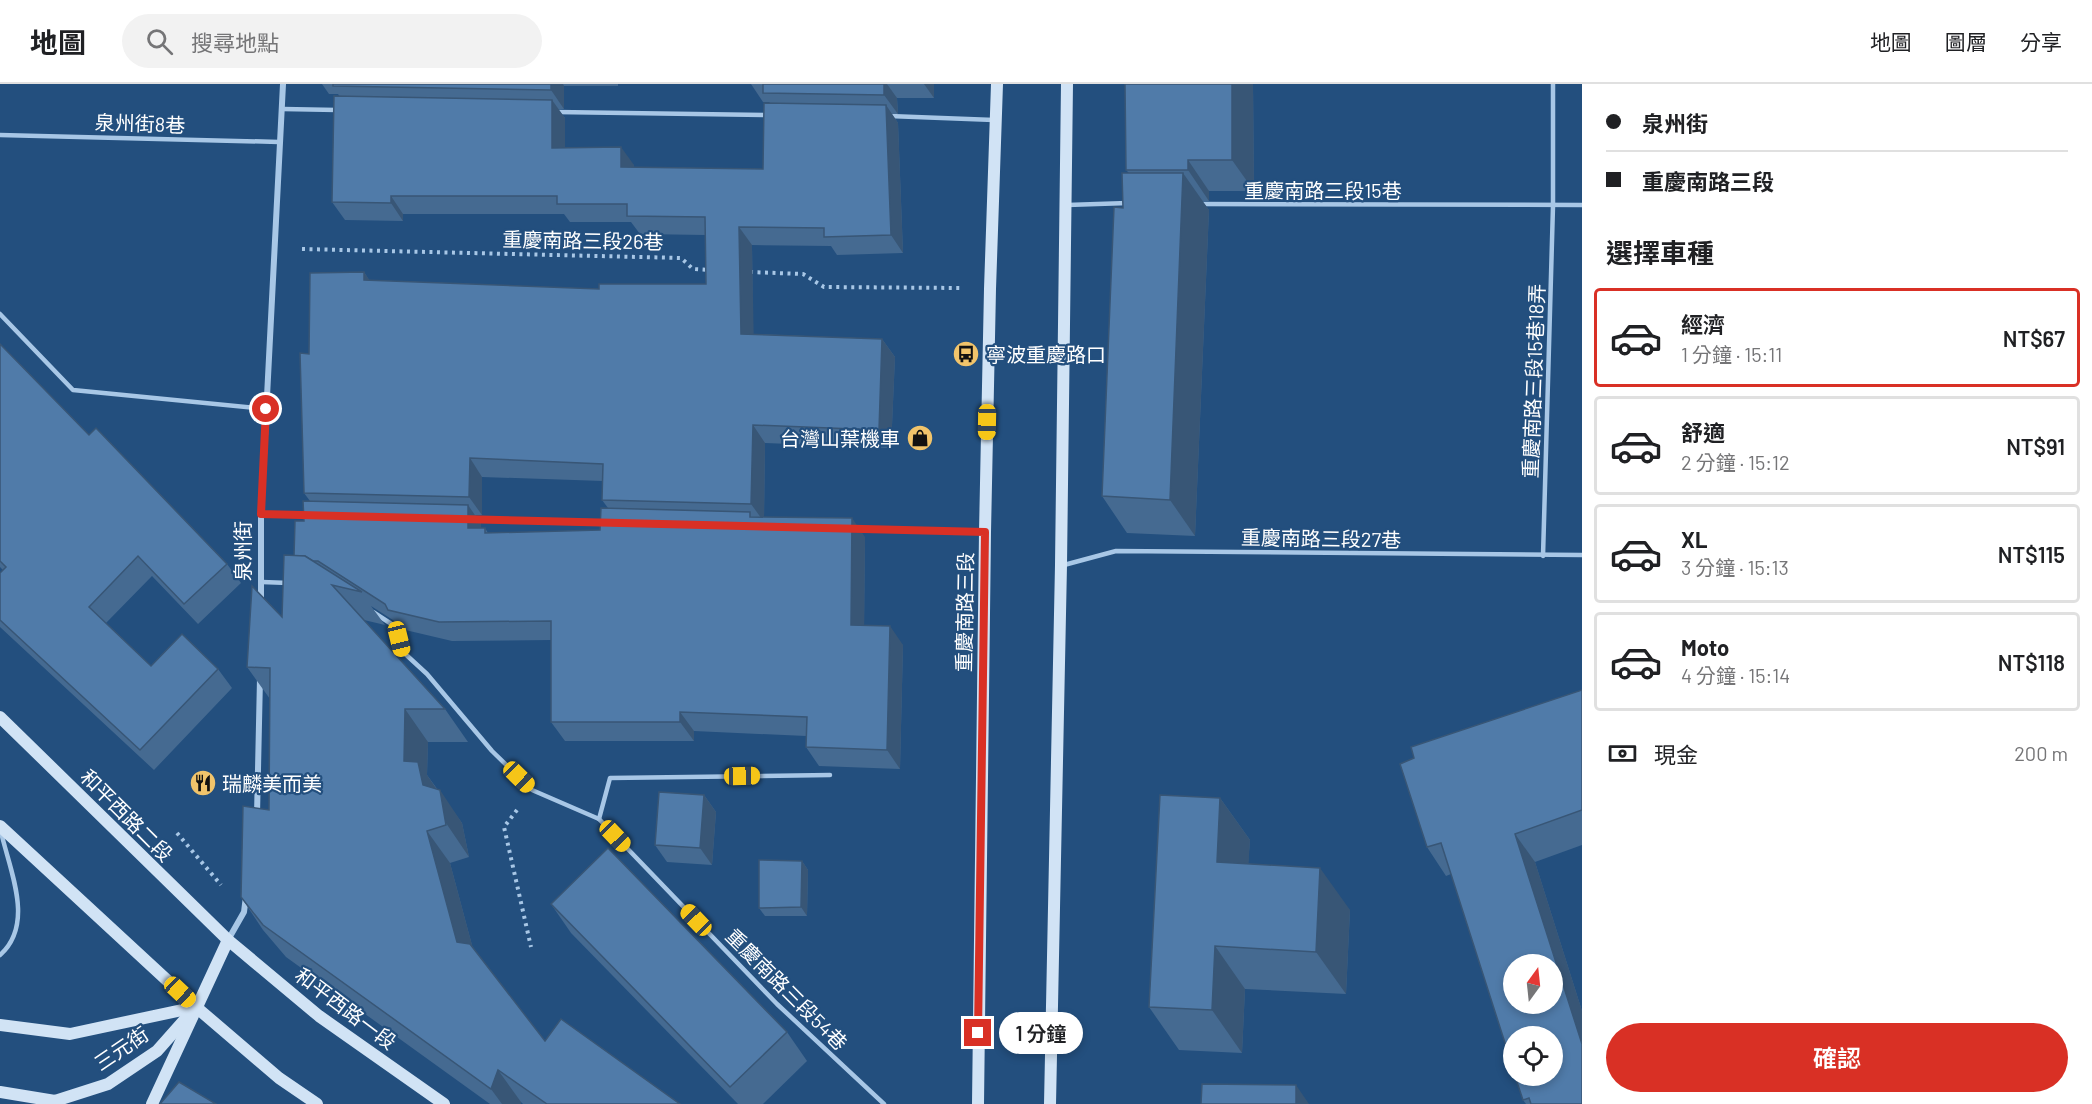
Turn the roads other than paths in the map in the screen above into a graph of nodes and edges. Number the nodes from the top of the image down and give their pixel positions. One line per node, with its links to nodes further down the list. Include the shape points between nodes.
1 (283, 84): 5 (street, 泉州街)
2 (997, 84): 10 (main road, 重慶南路三段)
3 (1067, 84): 15 (main road)
4 (1552, 84): 17 (lane, 重慶南路三段15巷18弄)
5 (283, 109): 6 (lane); 12 (street, 泉州街)
6 (339, 110)
7 (551, 112): 8 (lane)
8 (775, 115)
9 (881, 116): 10 (lane)
10 (997, 120): 25 (main road, 重慶南路三段)
11 (0, 135): 12 (lane, 泉州街8巷)
12 (279, 142): 19 (street, 泉州街)
13 (1130, 203): 15 (lane)
14 (1189, 204): 17 (lane, 重慶南路三段15巷)
15 (1065, 205): 28 (main road)
16 (1582, 205): 17 (lane, 重慶南路三段15巷)
17 (1553, 206): 27 (lane, 重慶南路三段15巷18弄)
18 (0, 314): 19 (lane, via 74,390)
19 (266, 409): 20 (street, 泉州街)
20 (261, 514): 21 (lane); 29 (street, 泉州街)
21 (321, 516)
22 (465, 519): 23 (lane)
23 (608, 523)
24 (847, 529): 25 (lane)
25 (985, 532): 49 (main road, 重慶南路三段)
26 (1582, 555): 27 (lane, 重慶南路三段27巷)
27 (1543, 556): 28 (lane, 重慶南路三段27巷, via 1116,551)
28 (1061, 565): 50 (main road)
29 (262, 582): 30 (lane); 31 (street, 泉州街)
30 (295, 583)
31 (261, 606)
32 (367, 608): 36 (lane, 重慶南路三段54巷, via 396,627 402,651 427,674 474,733 532,790)
33 (260, 666): 37 (street)
34 (0, 717): 40 (main road, 和平西路二段)
35 (830, 775): 36 (lane, via 610,778)
36 (599, 819): 48 (lane, 重慶南路三段54巷, via 777,1004)
37 (257, 821)
38 (0, 826): 41 (lane, via 20,912 13,944); 42 (main road)
39 (247, 889): 40 (street, via 244,912)
40 (228, 940): 42 (main road); 47 (main road, 和平西路一段, via 319,1016)
41 (0, 955)
42 (196, 1006): 43 (main road, 三元街, via 70,1034); 44 (main road, 三元街, via 157,1051 108,1084 55,1101); 45 (main road); 46 (main road, via 279,1078)
43 (0, 1025)
44 (0, 1092)
45 (152, 1104)
46 (317, 1104)
47 (444, 1104)
48 (884, 1104)
49 (978, 1104)
50 (1050, 1104)

